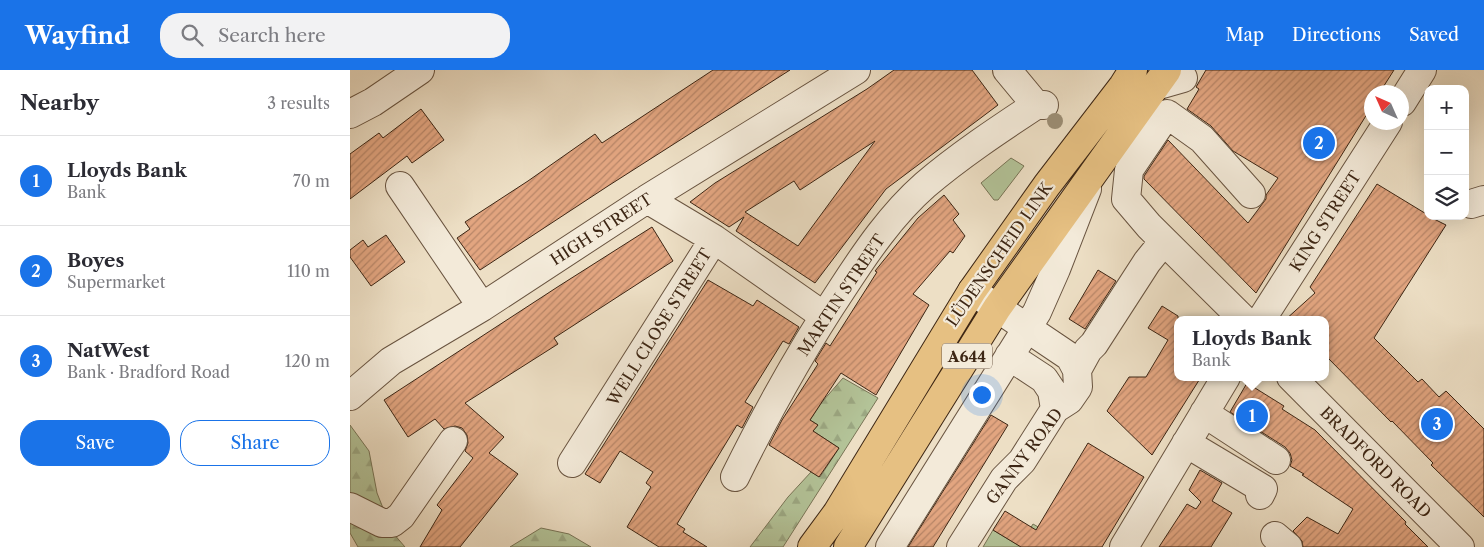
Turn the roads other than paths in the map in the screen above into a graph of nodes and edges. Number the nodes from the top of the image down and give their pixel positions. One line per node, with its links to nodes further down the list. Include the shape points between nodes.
1 (420, 70): 8 (street)
2 (856, 70): 13 (street, HIGH STREET)
3 (1008, 70): 19 (street, MARTIN STREET, via 1040,105 964,155 925,186 879,236)
4 (1132, 70): 16 (main road, LÜDENSCHEID LINK / A644)
5 (1422, 70): 7 (street)
6 (1168, 78): 10 (main road, LÜDENSCHEID LINK / A644)
7 (1409, 91)
8 (350, 114)
9 (1383, 130): 21 (street, KING STREET)
10 (1094, 171): 18 (main road, LÜDENSCHEID LINK / A644); 22 (street, via 1056,269)
11 (400, 186): 17 (street)
12 (1251, 194): 15 (street, via 1202,139 1167,114 1129,170 1126,199)
13 (647, 198): 14 (street); 17 (street, HIGH STREET)
14 (714, 239): 19 (street); 33 (street, WELL CLOSE STREET)
15 (1164, 241): 20 (street); 24 (street, GANNY ROAD, via 1081,359)
16 (972, 291): 18 (street); 37 (main road, LÜDENSCHEID LINK / A644)
17 (482, 307): 27 (street, HIGH STREET, via 391,361)
18 (997, 308): 22 (street); 38 (main road, LÜDENSCHEID LINK / A644)
19 (824, 316): 34 (street, MARTIN STREET, via 774,400)
20 (1240, 316)
21 (1264, 316)
22 (1027, 328): 23 (street); 24 (street, via 1070,357)
23 (1009, 356): 28 (street, via 1044,379 1052,391); 39 (street)
24 (1077, 370): 28 (street, GANNY ROAD, via 1078,387 1069,400)
25 (1224, 381): 29 (street)
26 (1295, 381): 42 (street, BRADFORD ROAD)
27 (350, 396)
28 (1055, 409): 40 (street, GANNY ROAD, via 1022,461 993,495)
29 (1204, 413): 31 (street); 32 (street)
30 (453, 441): 36 (street, via 401,516 392,523 382,523)
31 (1186, 443): 35 (street, via 1263,489); 41 (street)
32 (1276, 460)
33 (572, 463)
34 (735, 477)
35 (1260, 495)
36 (350, 507)
37 (812, 547)
38 (848, 547)
39 (890, 547)
40 (962, 547)
41 (1124, 547)
42 (1460, 547)

